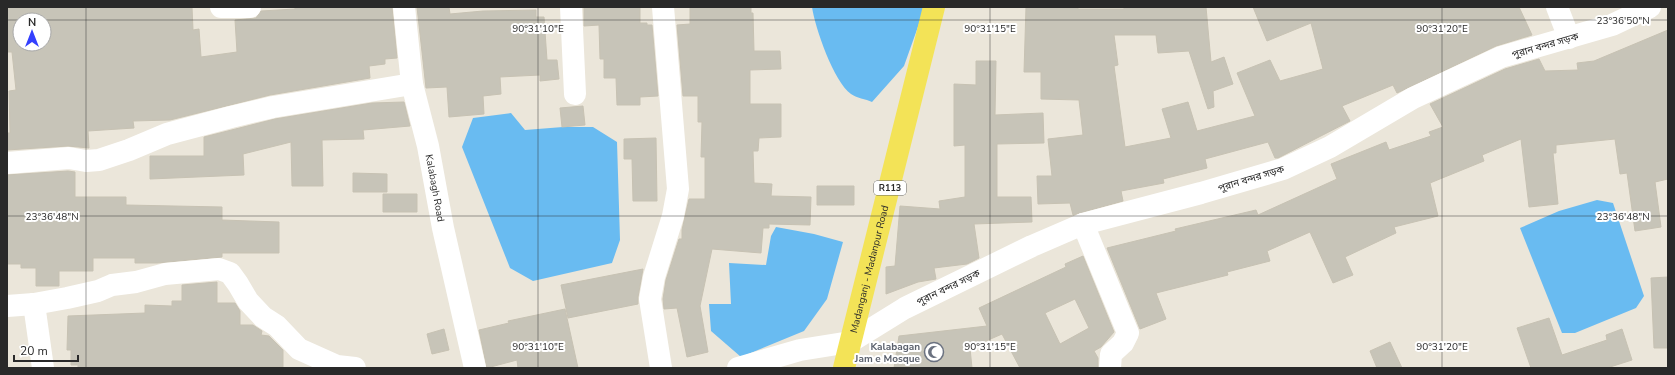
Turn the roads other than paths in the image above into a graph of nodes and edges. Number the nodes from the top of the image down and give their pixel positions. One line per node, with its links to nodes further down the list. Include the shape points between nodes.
1 (221, 7): 2 (street)
2 (250, 7)
3 (404, 7): 10 (street, Kalabagh Road)
4 (571, 7): 11 (street)
5 (663, 7): 20 (street, via 678,190 650,299)
6 (934, 7): 16 (main road, Madanganj - Madanpur Road / R113)
7 (1557, 7): 9 (street)
8 (1650, 7): 9 (street, পুরান বন্দর সড়ক, via 1612,25)
9 (1569, 38): 13 (street, পুরান বন্দর সড়ক, via 1502,57 1413,98 1330,147 1283,169)
10 (412, 84): 12 (street, via 273,107 167,134 99,160 69,158); 19 (street, Kalabagh Road, via 428,146)
11 (575, 94)
12 (7, 163)
13 (1083, 224): 16 (street, পুরান বন্দর সড়ক, via 905,308); 23 (street, via 1128,333 1123,343 1111,354)
14 (34, 304): 15 (street); 17 (street); 18 (street, via 98,292 112,285 165,274 219,269 230,274 248,301 299,349 337,366)
15 (7, 306)
16 (850, 342): 21 (street, via 800,350); 22 (main road, Madanganj - Madanpur Road / R113)
17 (43, 368)
18 (355, 368)
19 (474, 368)
20 (661, 368)
21 (738, 368)
22 (844, 368)
23 (1110, 368)

